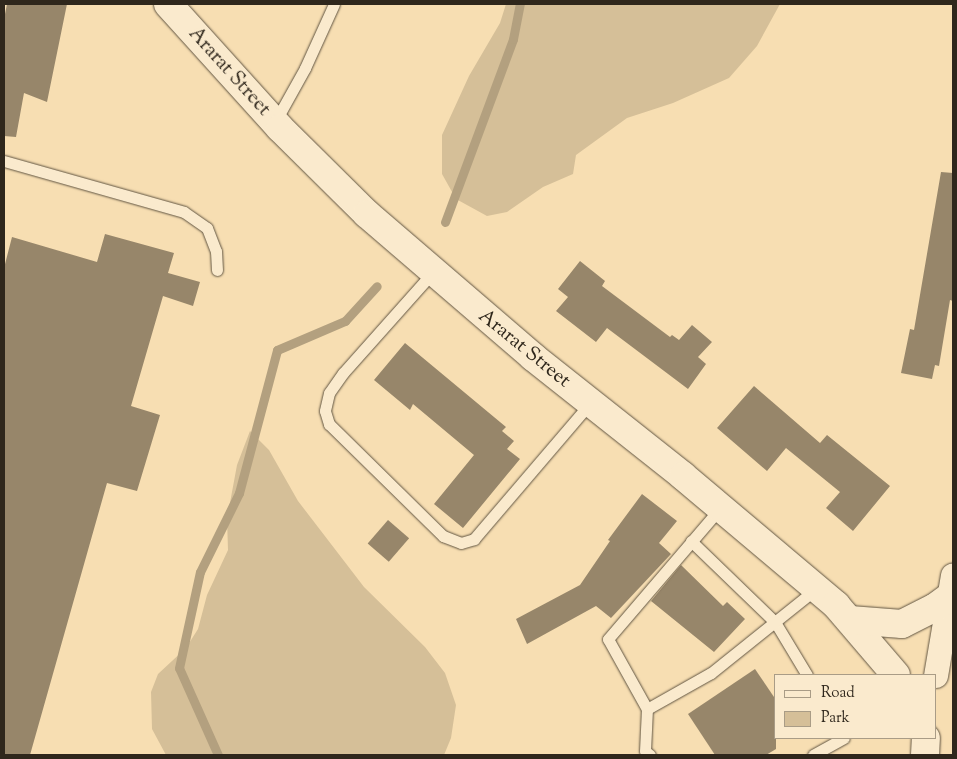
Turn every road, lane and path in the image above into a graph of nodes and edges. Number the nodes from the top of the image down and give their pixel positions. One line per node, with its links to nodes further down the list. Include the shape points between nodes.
1 (168, 4): 3 (main road, Ararat Street)
2 (334, 4): 3 (lane, via 305,68)
3 (275, 122): 6 (main road, Ararat Street, via 348,196)
4 (4, 162): 5 (lane, via 184,212 207,228 216,251)
5 (217, 270)
6 (433, 272): 7 (main road, Ararat Street); 7 (lane, via 343,373 328,393 325,412 329,424 443,536 461,543 474,539)
7 (590, 403): 8 (main road, Ararat Street)
8 (721, 507): 9 (lane); 11 (main road, Ararat Street)
9 (691, 542): 13 (lane); 17 (lane, via 608,639)
10 (951, 586): 12 (main road, via 934,608 902,624); 16 (street)
11 (817, 588): 12 (main road, Ararat Street); 13 (lane)
12 (850, 620): 15 (main road, Ararat Street)
13 (775, 622): 14 (lane); 17 (lane, via 711,673)
14 (805, 674)
15 (895, 674)
16 (936, 674)
17 (647, 708): 20 (lane, via 645,751)
18 (842, 739): 21 (lane)
19 (926, 739): 22 (main road)
20 (650, 755)
21 (813, 755)
22 (925, 755)

